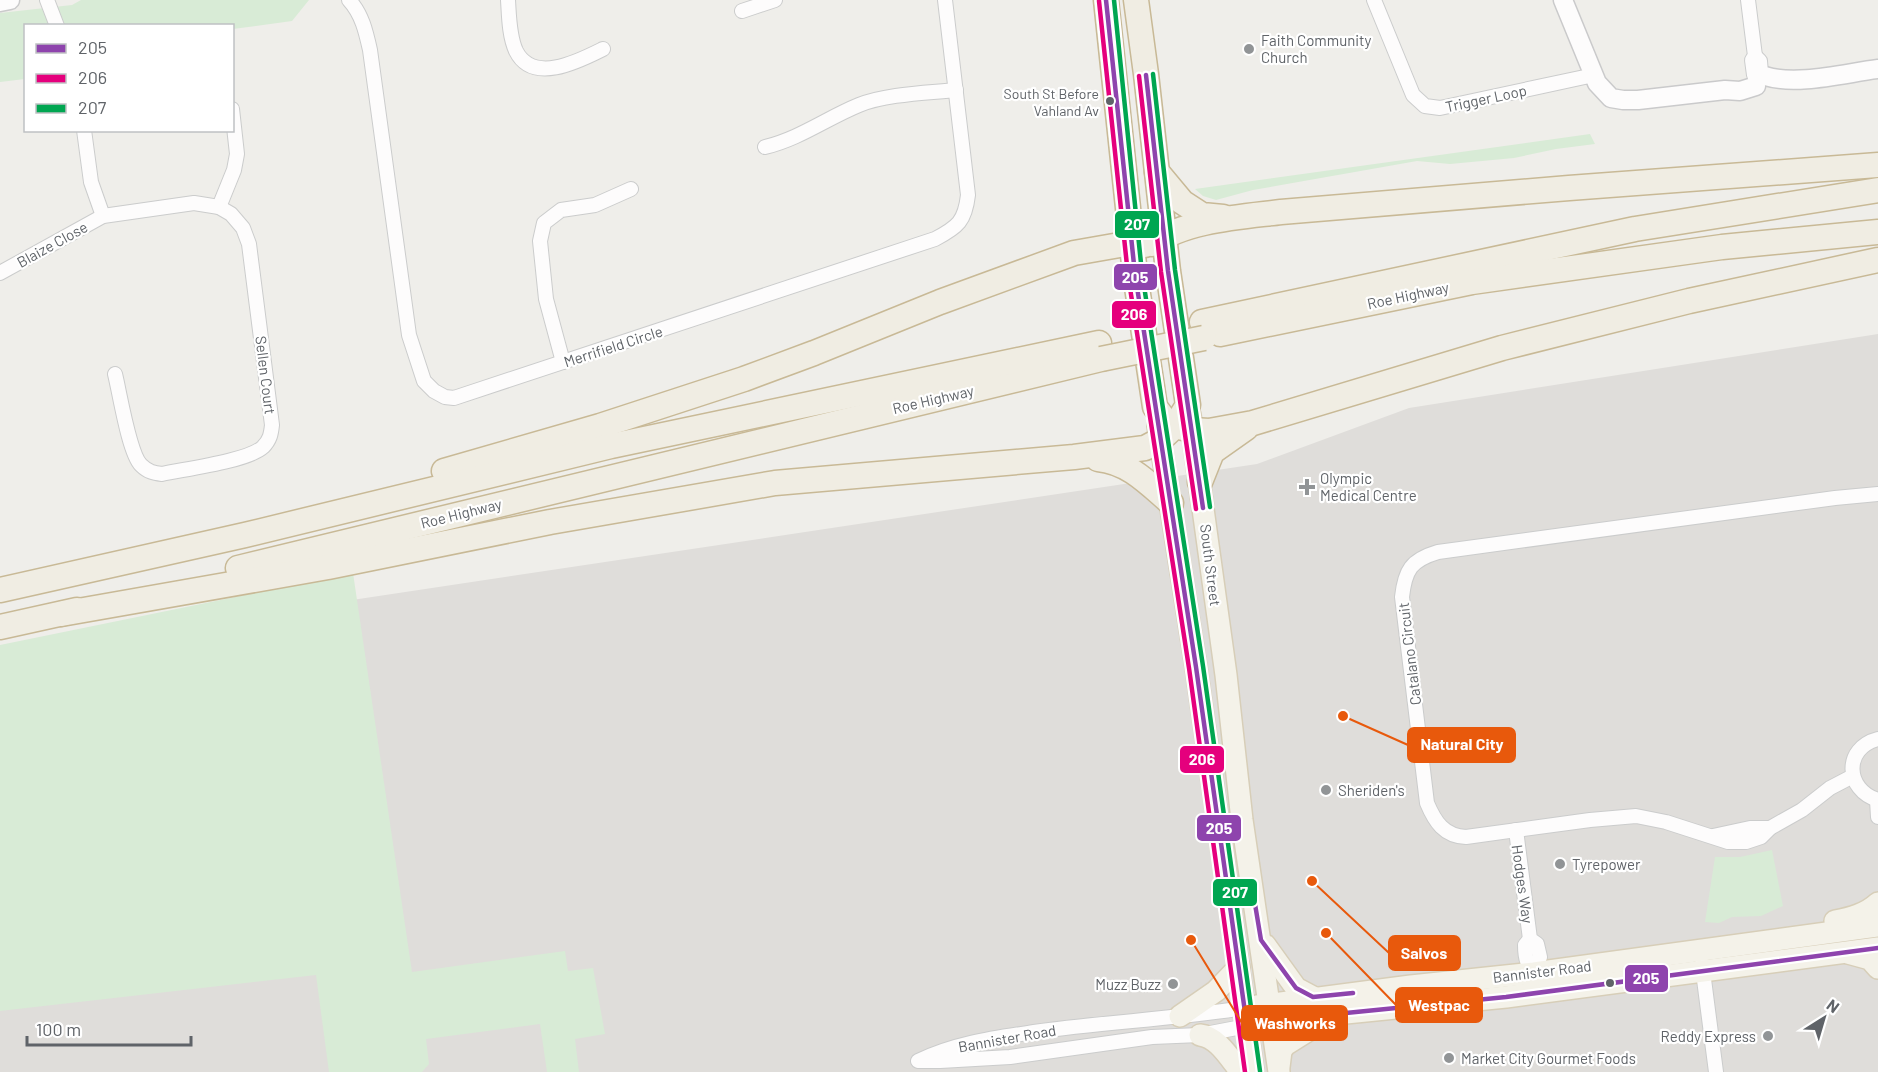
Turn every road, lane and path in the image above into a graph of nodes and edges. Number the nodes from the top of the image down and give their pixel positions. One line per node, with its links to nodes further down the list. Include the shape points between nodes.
1 (10, 0): 12 (street)
2 (47, 0): 14 (street)
3 (349, 0): 38 (street, Merrifield Circle, via 364,25 370,50 409,335 424,381 434,391 454,398)
4 (508, 0): 15 (street, via 516,52 530,66 550,69 575,63)
5 (775, 0): 13 (street)
6 (945, 0): 19 (street, Merrifield Circle)
7 (1106, 0): 27 (highway)
8 (1136, 0): 24 (highway)
9 (1374, 0): 17 (street, Trigger Loop, via 1413,95 1425,106 1440,108)
10 (1563, 0): 17 (street)
11 (1748, 0): 18 (street)
12 (0, 2)
13 (742, 11)
14 (56, 24)
15 (603, 49)
16 (1878, 69): 18 (street, via 1799,80)
17 (1594, 75): 18 (street, via 1611,98 1623,100 1725,90 1740,92)
18 (1758, 76)
19 (956, 90): 22 (street, via 861,104 783,143); 38 (street, Merrifield Circle, via 968,195 966,212 955,229)
20 (234, 127): 28 (street, via 234,170)
21 (84, 132): 29 (street, via 91,182)
22 (765, 147)
23 (1878, 165): 30 (highway, via 1360,204)
24 (1157, 172): 30 (highway, via 1182,202 1202,215); 32 (highway)
25 (631, 189): 38 (street, via 595,205 561,210 544,224 540,241 546,299)
26 (1878, 190): 36 (highway, Roe Highway, via 1635,229)
27 (1127, 203): 32 (highway); 33 (highway, via 1109,228)
28 (219, 207): 29 (street, via 194,203); 39 (street, Sellen Court, via 243,228 249,244 271,436 249,455 162,474 150,472 134,452)
29 (103, 216): 35 (street, Blaize Close)
30 (1236, 218): 32 (highway, via 1182,229)
31 (1878, 232): 36 (highway, Roe Highway, via 1722,247 1472,282)
32 (1148, 242): 33 (highway); 41 (highway, via 1168,271 1188,405); 41 (highway, via 1135,274 1155,407)
33 (1074, 253): 46 (highway, via 744,379)
34 (1878, 260): 40 (highway, via 1689,301 1502,348)
35 (0, 273)
36 (1203, 330): 37 (highway, Roe Highway, bridge)
37 (1100, 351): 46 (highway, Roe Highway, via 611,446); 48 (highway, Roe Highway)
38 (563, 362)
39 (115, 374)
40 (1253, 423): 41 (highway); 43 (highway, via 1212,452)
41 (1176, 432): 42 (highway, via 1144,448); 43 (main road, South Street); 45 (main road, South Street)
42 (1074, 458): 45 (highway, via 1122,464); 48 (highway, via 775,483)
43 (1200, 482): 58 (main road, South Street)
44 (1878, 494): 54 (street, Catalano Circuit, via 1453,549 1420,558 1404,580 1402,597 1427,803 1434,819 1455,837)
45 (1171, 503): 62 (main road, South Street)
46 (245, 535): 47 (highway, Roe Highway)
47 (0, 590)
48 (61, 614): 49 (highway, Roe Highway)
49 (0, 627)
50 (1878, 739): 51 (street, via 1862,746 1852,765)
51 (1853, 776): 52 (street, via 1861,791); 54 (street, Catalano Circuit, via 1761,837 1746,842 1728,842 1636,816)
52 (1877, 800): 53 (street)
53 (1878, 817)
54 (1516, 830): 65 (street, Hodges Way, via 1530,939 1525,945 1525,960)
55 (1878, 903): 57 (main road, via 1855,917 1819,925)
56 (1878, 926): 57 (main road, Bannister Road)
57 (1813, 935): 60 (main road, Bannister Road)
58 (1261, 940): 68 (main road, via 1288,980); 69 (main road, South Street)
59 (1878, 948): 61 (main road, Bannister Road)
60 (1701, 950): 64 (street); 65 (main road, Bannister Road)
61 (1842, 952): 63 (main road, via 1870,959); 64 (main road, Bannister Road)
62 (1239, 967): 71 (main road, via 1216,992); 72 (main road, South Street)
63 (1878, 968)
64 (1703, 972): 66 (main road, Bannister Road); 77 (street)
65 (1534, 973): 66 (street); 67 (street); 68 (main road, Bannister Road)
66 (1562, 990): 67 (main road, Bannister Road)
67 (1521, 995): 70 (main road, Bannister Road)
68 (1313, 998): 69 (main road, Bannister Road)
69 (1271, 1013): 70 (main road, Bannister Road); 72 (main road, Bannister Road); 74 (main road, South Street)
70 (1336, 1014): 74 (main road, via 1285,1045)
71 (1180, 1016): 72 (street, Bannister Road); 73 (street, Bannister Road, via 981,1040 941,1050 918,1061 1010,1057 1152,1037)
72 (1246, 1017): 73 (street, Bannister Road); 76 (main road, South Street)
73 (1200, 1035): 75 (main road, via 1214,1040)
74 (1279, 1070)
75 (1241, 1072)
76 (1253, 1072)
77 (1716, 1072)

